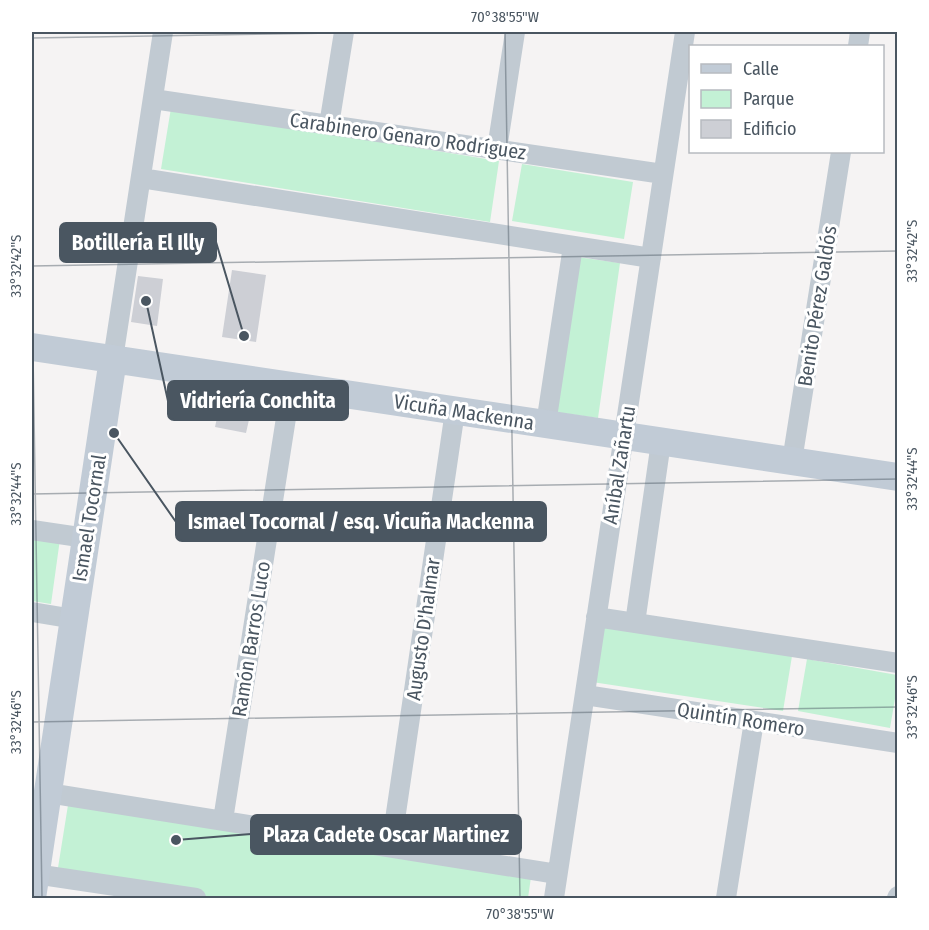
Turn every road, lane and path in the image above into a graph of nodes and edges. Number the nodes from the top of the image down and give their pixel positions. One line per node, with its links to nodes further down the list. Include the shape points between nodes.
1 (163, 32): 5 (street, Ismael Tocornal)
2 (344, 32): 6 (street)
3 (515, 32): 7 (street)
4 (685, 32): 9 (street, Aníbal Zañartu)
5 (153, 99): 6 (street, Carabinero Genaro Rodríguez); 10 (street, Ismael Tocornal)
6 (329, 124): 7 (street, Carabinero Genaro Rodríguez)
7 (497, 149): 9 (street, Carabinero Genaro Rodríguez)
8 (841, 153): 20 (street, Benito Pérez Galdós)
9 (663, 174): 12 (street, Aníbal Zañartu)
10 (141, 177): 11 (street); 14 (street, Ismael Tocornal)
11 (573, 246): 12 (street); 17 (street)
12 (651, 258): 18 (street, Aníbal Zañartu)
13 (32, 346): 14 (main road, Vicuña Mackenna)
14 (113, 359): 15 (main road, Vicuña Mackenna); 23 (main road, Ismael Tocornal)
15 (291, 386): 16 (main road, Vicuña Mackenna); 33 (street, Ramón Barros Luco)
16 (455, 411): 17 (main road, Vicuña Mackenna); 34 (street, Augusto D'halmar)
17 (546, 424): 18 (main road, Vicuña Mackenna)
18 (624, 436): 19 (main road, Vicuña Mackenna); 25 (street, Aníbal Zañartu)
19 (661, 441): 20 (main road, Vicuña Mackenna); 27 (street, Aníbal Zañartu)
20 (792, 461): 21 (main road, Vicuña Mackenna)
21 (897, 477)
22 (32, 530): 23 (street)
23 (86, 538): 26 (main road, Ismael Tocornal)
24 (32, 612): 26 (street)
25 (596, 617): 27 (street); 29 (street, Aníbal Zañartu)
26 (74, 619): 32 (main road, Ismael Tocornal)
27 (635, 623): 28 (street)
28 (897, 663)
29 (585, 695): 30 (street, Quintín Romero); 35 (street, Aníbal Zañartu)
30 (754, 721): 31 (street, Quintín Romero); 39 (street)
31 (897, 743)
32 (48, 793): 33 (street); 36 (main road, Ismael Tocornal)
33 (223, 820): 34 (street)
34 (391, 847): 35 (street)
35 (557, 874): 38 (street, Aníbal Zañartu)
36 (34, 886): 37 (street)
37 (196, 898)
38 (554, 898)
39 (726, 898)

